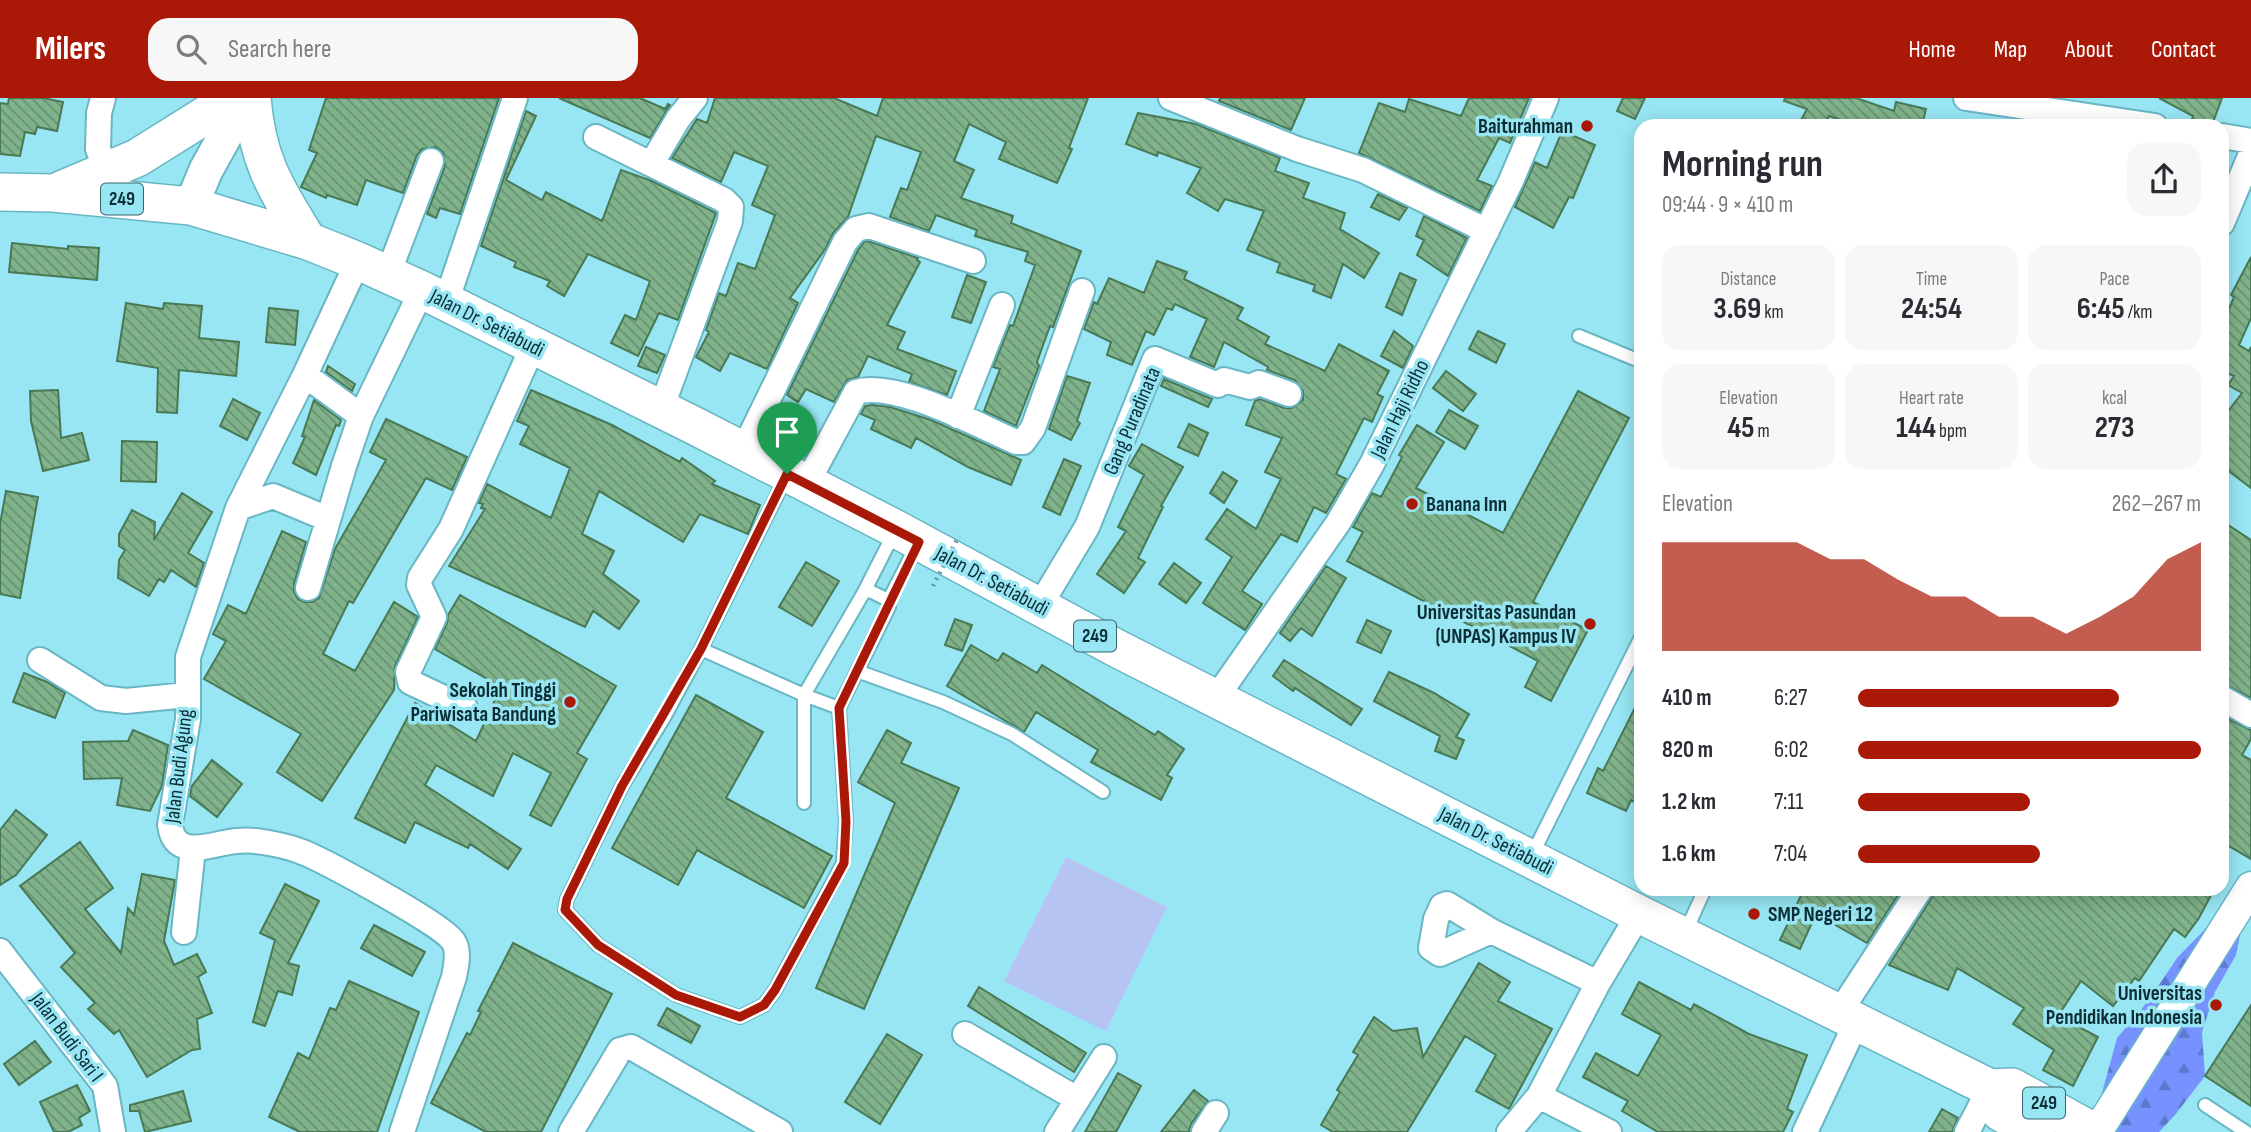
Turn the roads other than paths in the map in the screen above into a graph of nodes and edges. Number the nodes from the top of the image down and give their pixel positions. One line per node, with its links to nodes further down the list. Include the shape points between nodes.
1 (103, 98): 18 (street, via 98,149)
2 (233, 98): 18 (main road, via 137,158)
3 (246, 98): 21 (main road)
4 (252, 98): 24 (main road, via 258,144 273,185)
5 (514, 98): 28 (street)
6 (695, 98): 17 (street)
7 (1171, 98): 23 (street, via 1297,149 1363,170)
8 (1546, 98): 23 (street, Jalan Haji Ridho)
9 (1966, 98): 10 (street)
10 (2046, 103): 11 (street)
11 (2122, 119)
12 (596, 137): 17 (street)
13 (2229, 137): 14 (street)
14 (2251, 141)
15 (2251, 154): 22 (street)
16 (432, 161): 26 (street, Jalan Budi Agung)
17 (652, 163): 35 (street, via 724,200 731,215)
18 (107, 171): 20 (main road)
19 (0, 192): 20 (main road, Jalan Dr. Setiabudi / 249)
20 (53, 193): 21 (main road, Jalan Dr. Setiabudi / 249)
21 (191, 206): 24 (main road, Jalan Dr. Setiabudi / 249)
22 (2229, 206)
23 (1487, 231): 53 (street, Jalan Haji Ridho, via 1338,523)
24 (308, 241): 26 (main road, Jalan Dr. Setiabudi / 249)
25 (974, 261): 38 (street, via 869,226 856,229 845,242)
26 (373, 267): 28 (main road, Jalan Dr. Setiabudi / 249); 33 (street, Jalan Budi Agung)
27 (1082, 290): 37 (street, via 1033,428 1023,442)
28 (434, 296): 31 (main road, Jalan Dr. Setiabudi / 249); 36 (street)
29 (1002, 305): 37 (street)
30 (1579, 336): 32 (lane)
31 (533, 346): 35 (main road, Jalan Dr. Setiabudi / 249); 55 (street, via 451,528 420,578 434,617 407,678)
32 (1634, 359)
33 (305, 375): 36 (street); 40 (street, Jalan Budi Agung)
34 (1289, 394): 46 (street, Gang Puradinata, via 1259,383 1250,387 1224,380 1218,385 1155,359 1087,527)
35 (661, 409): 38 (main road, Jalan Dr. Setiabudi / 249)
36 (361, 416): 41 (street)
37 (958, 416): 39 (street, via 887,390 856,392)
38 (743, 452): 39 (main road, Jalan Dr. Setiabudi / 249)
39 (797, 479): 42 (main road, Jalan Dr. Setiabudi / 249); 47 (lane)
40 (238, 508): 41 (street, via 273,496); 51 (street, Jalan Budi Agung, via 188,657)
41 (328, 519): 43 (street)
42 (907, 536): 44 (lane); 45 (lane); 46 (main road, Jalan Dr. Setiabudi / 249)
43 (308, 588)
44 (864, 592): 45 (lane); 52 (lane)
45 (888, 601): 50 (lane)
46 (1039, 607): 53 (main road, Jalan Dr. Setiabudi / 249)
47 (701, 649): 52 (lane); 56 (lane, via 622,786 565,910 598,945 676,995 740,1017 764,1005 775,990 844,863)
48 (1634, 651): 61 (lane)
49 (40, 660): 51 (street, via 101,698 126,701)
50 (857, 671): 56 (lane); 58 (lane, via 943,702 1012,734)
51 (187, 695): 60 (street, Jalan Budi Agung, via 188,719 170,825 179,842)
52 (804, 695): 56 (lane); 59 (lane)
53 (1216, 698): 61 (main road, Jalan Dr. Setiabudi / 249)
54 (2229, 702): 57 (street)
55 (466, 708)
56 (839, 708)
57 (2251, 715)
58 (1103, 792)
59 (804, 803)
60 (193, 849): 67 (street); 79 (street, Jalan Budi Agung, via 236,841 270,843 304,853 378,891 453,940 457,956 454,977)
61 (1530, 859): 65 (main road, Jalan Dr. Setiabudi / 249)
62 (2251, 887): 88 (street)
63 (1702, 896): 68 (lane)
64 (1916, 896): 71 (street)
65 (1639, 914): 68 (main road, Jalan Dr. Setiabudi / 249); 70 (street)
66 (1491, 931): 70 (street)
67 (184, 932)
68 (1684, 936): 71 (main road, Jalan Dr. Setiabudi / 249)
69 (0, 951): 78 (street, Jalan Budi Sari I, via 105,1086)
70 (1598, 983): 75 (street)
71 (1848, 1017): 74 (main road, Jalan Dr. Setiabudi / 249); 85 (street)
72 (965, 1034): 76 (street)
73 (1104, 1057): 76 (street)
74 (1990, 1088): 86 (street); 87 (main road, 249, via 2000,1112); 88 (main road, Jalan Dr. Setiabudi / 249, via 2012,1087)
75 (1539, 1096): 83 (street); 84 (street)
76 (1077, 1100): 82 (street)
77 (2205, 1105): 89 (lane)
78 (113, 1132)
79 (402, 1132)
80 (571, 1132): 81 (street, via 620,1050 631,1046)
81 (780, 1132)
82 (1057, 1132)
83 (1509, 1132)
84 (1609, 1132)
85 (1805, 1132)
86 (1967, 1132)
87 (2036, 1132)
88 (2096, 1132)
89 (2246, 1132)

